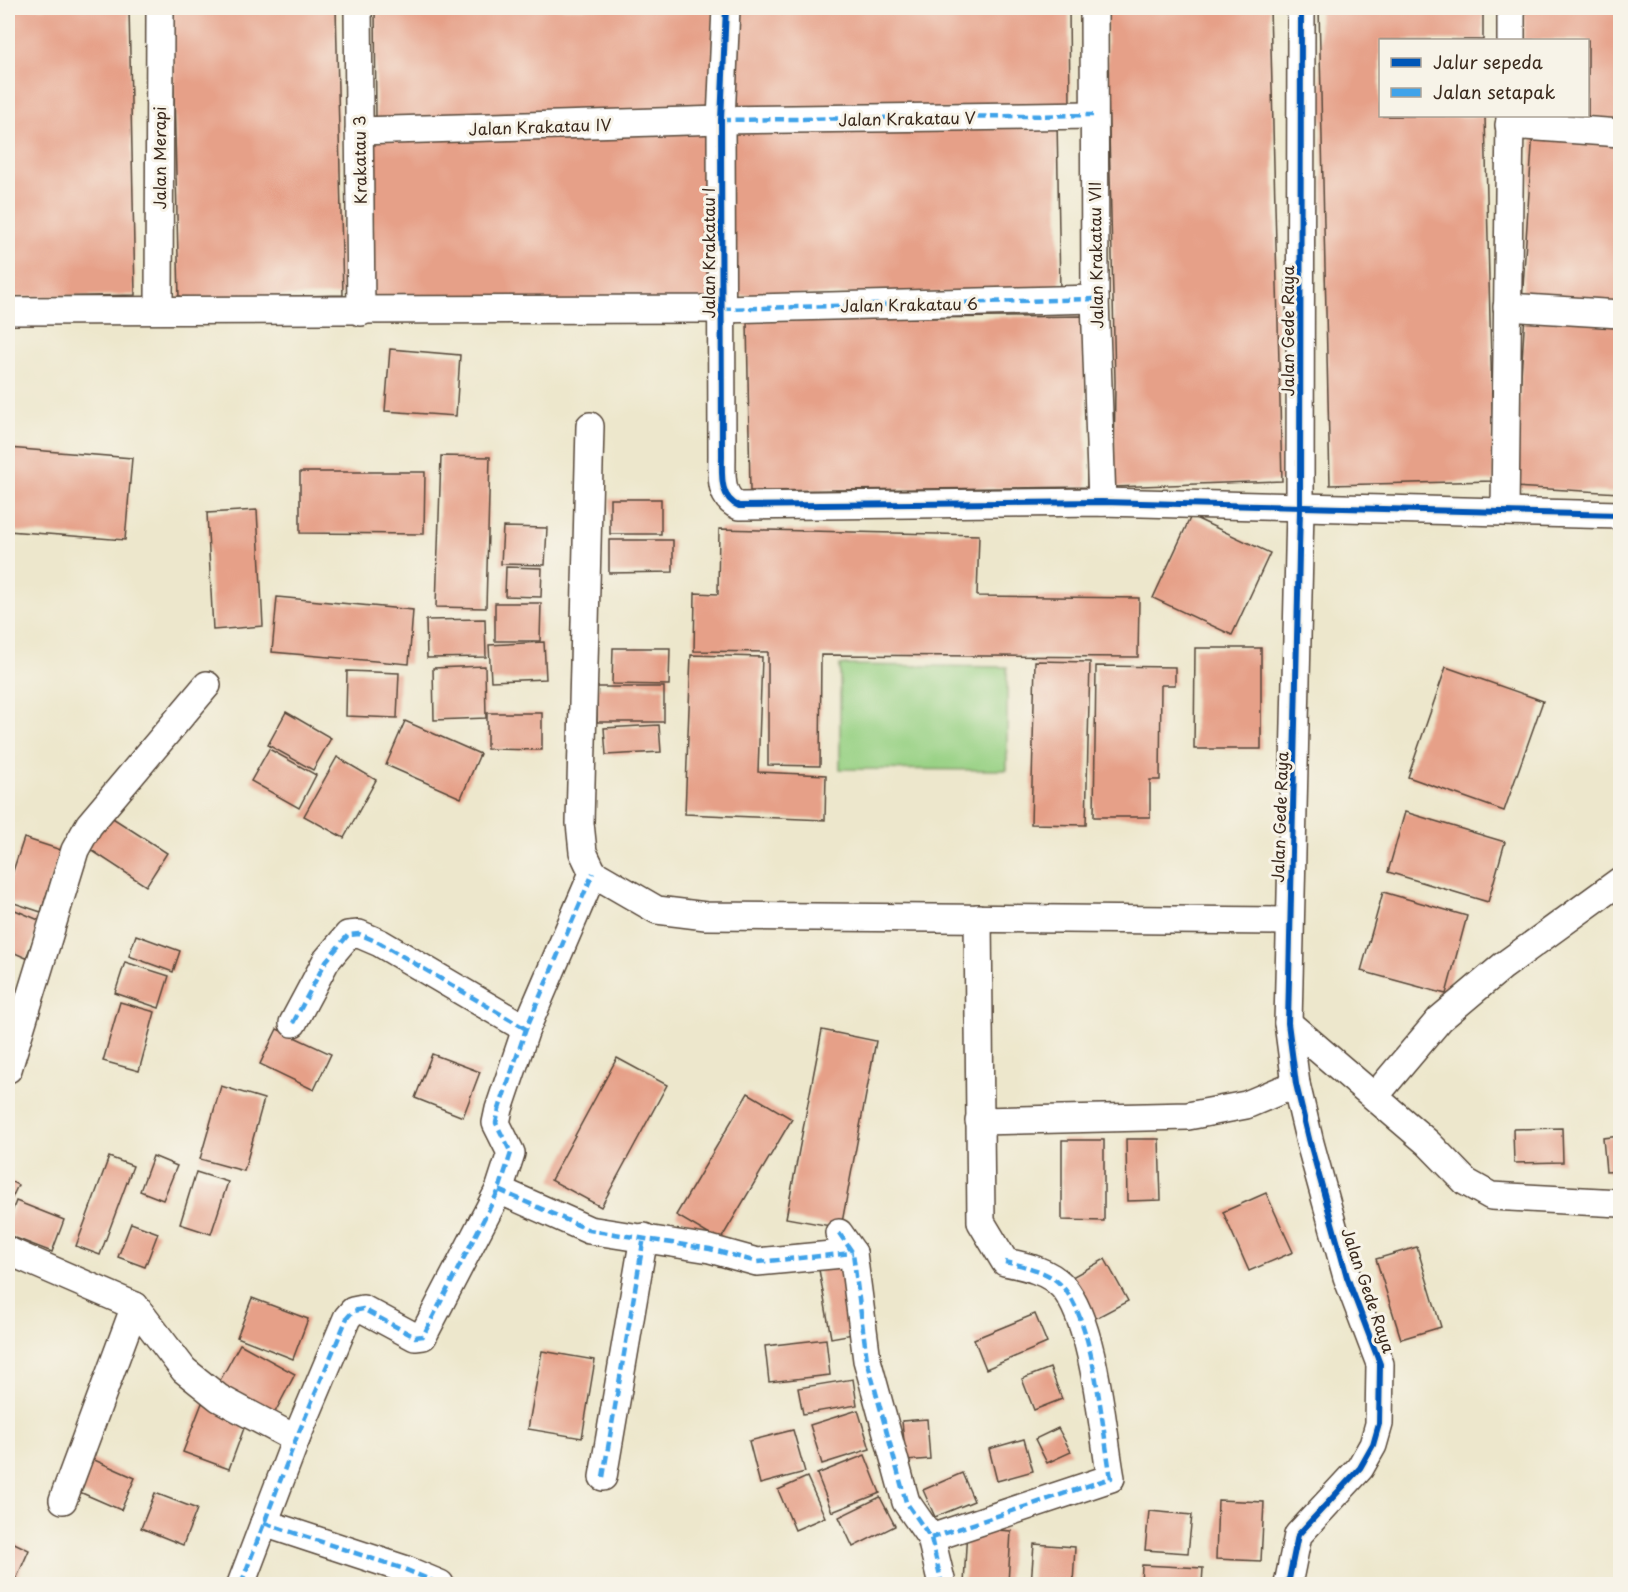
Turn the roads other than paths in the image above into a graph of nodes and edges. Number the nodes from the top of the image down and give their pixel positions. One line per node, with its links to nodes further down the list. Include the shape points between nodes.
1 (160, 8): 15 (street, Jalan Merapi)
2 (358, 8): 11 (street, Krakatau 3)
3 (726, 8): 9 (street, Jalan Krakatau I)
4 (1094, 8): 8 (street, Jalan Krakatau VII)
5 (1301, 8): 22 (street, Jalan Gede Raya)
6 (1511, 8): 7 (street)
7 (1511, 39)
8 (1093, 115): 9 (street, Jalan Krakatau V); 13 (street, Jalan Krakatau VII)
9 (721, 120): 11 (street, Jalan Krakatau IV); 16 (street, Jalan Krakatau I)
10 (1510, 120): 12 (street); 14 (street)
11 (359, 131): 18 (street, Krakatau 3)
12 (1620, 133)
13 (1095, 299): 16 (street, Jalan Krakatau 6); 21 (street, Jalan Krakatau VII)
14 (1507, 307): 19 (street); 23 (street)
15 (159, 309): 17 (street, Jalan Krakatau 6); 18 (street, Jalan Krakatau 6)
16 (722, 309): 18 (street, Jalan Krakatau 6); 21 (street, Jalan Krakatau I, via 722,455 726,498 739,506)
17 (8, 311)
18 (361, 312)
19 (1620, 314)
20 (590, 426): 26 (street, via 580,823 583,852)
21 (1102, 502): 22 (street)
22 (1300, 509): 23 (street); 29 (street, Jalan Gede Raya)
23 (1505, 510): 24 (street)
24 (1620, 515)
25 (207, 685): 33 (street, via 89,825 75,850)
26 (594, 873): 28 (street, via 657,910 706,916); 32 (street)
27 (1620, 881): 35 (street, via 1503,966 1440,1019)
28 (978, 918): 29 (street); 36 (street)
29 (1289, 921): 31 (street, Jalan Gede Raya)
30 (293, 1023): 32 (street, via 326,961 354,933 380,943)
31 (1288, 1023): 34 (street, Jalan Gede Raya); 35 (street)
32 (526, 1029): 37 (street, via 496,1123 511,1153)
33 (8, 1069)
34 (1296, 1084): 36 (street, via 1246,1105 1188,1116); 50 (street, Jalan Gede Raya, via 1347,1277 1380,1364 1379,1424 1373,1445 1360,1468 1298,1535)
35 (1375, 1096): 38 (street, via 1466,1182 1491,1196)
36 (980, 1121): 46 (street, via 981,1222 1005,1262 1049,1276 1063,1287 1075,1307 1088,1341 1111,1478)
37 (499, 1190): 39 (street, via 589,1230); 42 (street, via 423,1336 363,1309 353,1311)
38 (1620, 1203)
39 (644, 1237): 43 (street); 46 (street, via 757,1262 846,1243 883,1423 906,1502)
40 (8, 1251): 41 (street)
41 (135, 1306): 42 (street, via 184,1370 219,1398); 44 (street)
42 (296, 1439): 45 (street)
43 (603, 1477)
44 (63, 1500)
45 (264, 1523): 47 (street); 48 (street)
46 (931, 1538): 49 (street)
47 (241, 1584)
48 (440, 1584)
49 (942, 1584)
50 (1288, 1584)

